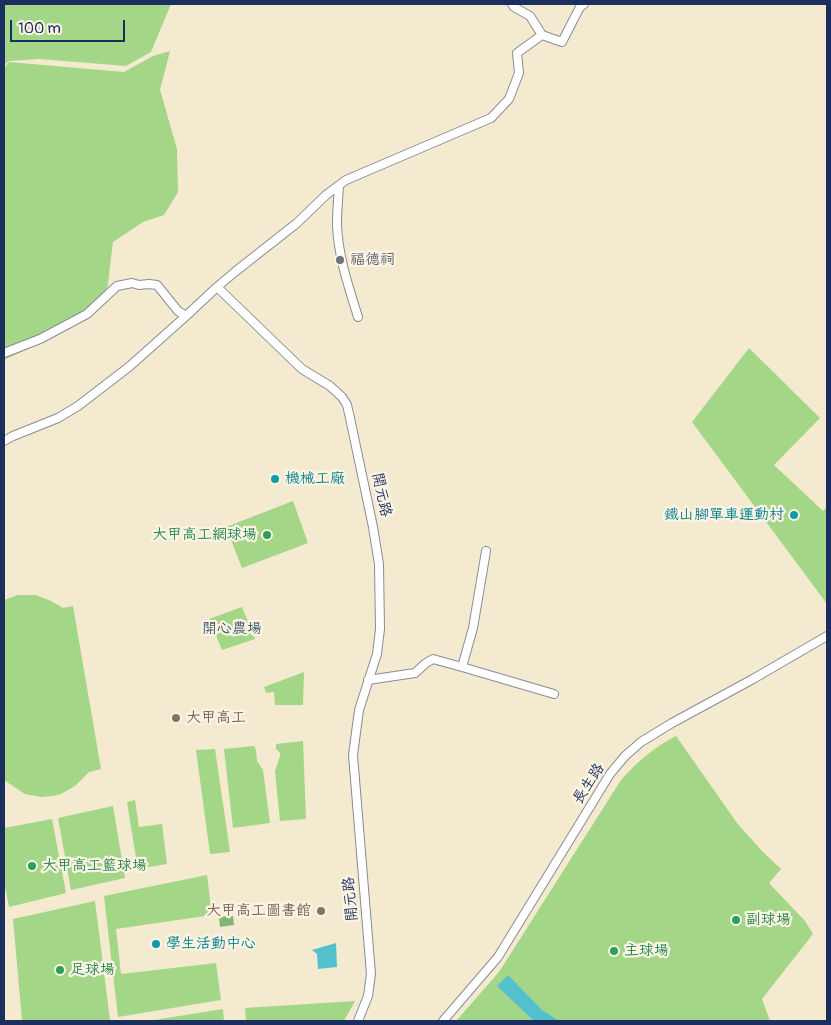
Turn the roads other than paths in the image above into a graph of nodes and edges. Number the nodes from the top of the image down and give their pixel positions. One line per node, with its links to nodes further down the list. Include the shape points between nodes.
1 (512, 4): 3 (street, via 530,16)
2 (584, 4): 3 (street, via 562,42)
3 (542, 35): 4 (street, via 517,53 519,73 510,99 492,118)
4 (338, 186): 5 (street); 7 (street, via 339,244)
5 (217, 288): 6 (street); 13 (street, 開元路, via 302,369 330,386 347,405 379,564 380,629 377,654)
6 (186, 316): 8 (street, via 157,285 132,282 117,286 87,314); 9 (street, via 130,366 78,406)
7 (358, 317)
8 (4, 354)
9 (4, 441)
10 (486, 551): 12 (street, via 473,628)
11 (827, 636): 16 (street, 長生路, via 672,723 625,756 610,774 498,958)
12 (462, 666): 13 (street, via 433,659 415,673); 14 (street)
13 (368, 680): 15 (street, 開元路, via 359,710 353,754 371,974 368,996)
14 (554, 694)
15 (358, 1021)
16 (443, 1021)

